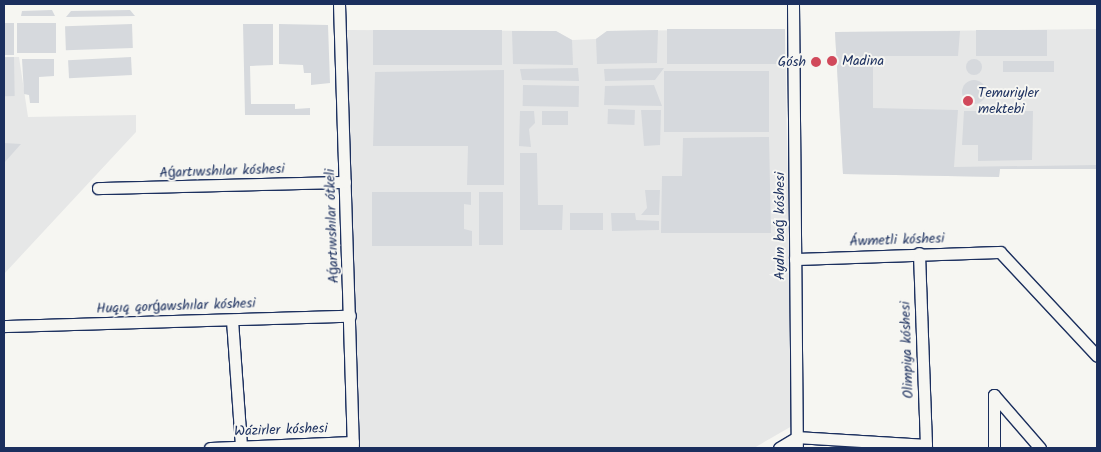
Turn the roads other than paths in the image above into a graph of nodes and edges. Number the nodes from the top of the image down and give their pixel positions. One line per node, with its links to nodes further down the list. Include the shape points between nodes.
1 (339, 4): 3 (street, Aǵartıwshılar ótkeli)
2 (793, 4): 6 (street, Aydın baǵ kóshesi)
3 (346, 182): 4 (street, Aǵartıwshılar kóshesi); 7 (street, Aǵartıwshılar ótkeli)
4 (98, 188)
5 (919, 253): 6 (street, Áwmetli kóshesi); 10 (street, Áwmetli kóshesi, via 1000,252); 11 (street, Olimpiya kóshesi, via 926,445)
6 (795, 259): 11 (street, Aydın baǵ kóshesi)
7 (350, 316): 8 (street, Huqıq qorǵawshılar kóshesi); 12 (street, Aǵartıwshılar ótkeli)
8 (232, 320): 9 (street, Huqıq qorǵawshılar kóshesi); 13 (street)
9 (4, 326)
10 (1097, 356)
11 (797, 443): 15 (street)
12 (353, 445): 13 (street, Wázirler kóshesi)
13 (241, 447): 14 (street, Wázirler kóshesi)
14 (210, 448)
15 (779, 448)
16 (994, 448): 17 (street, via 994,395)
17 (1040, 448)

